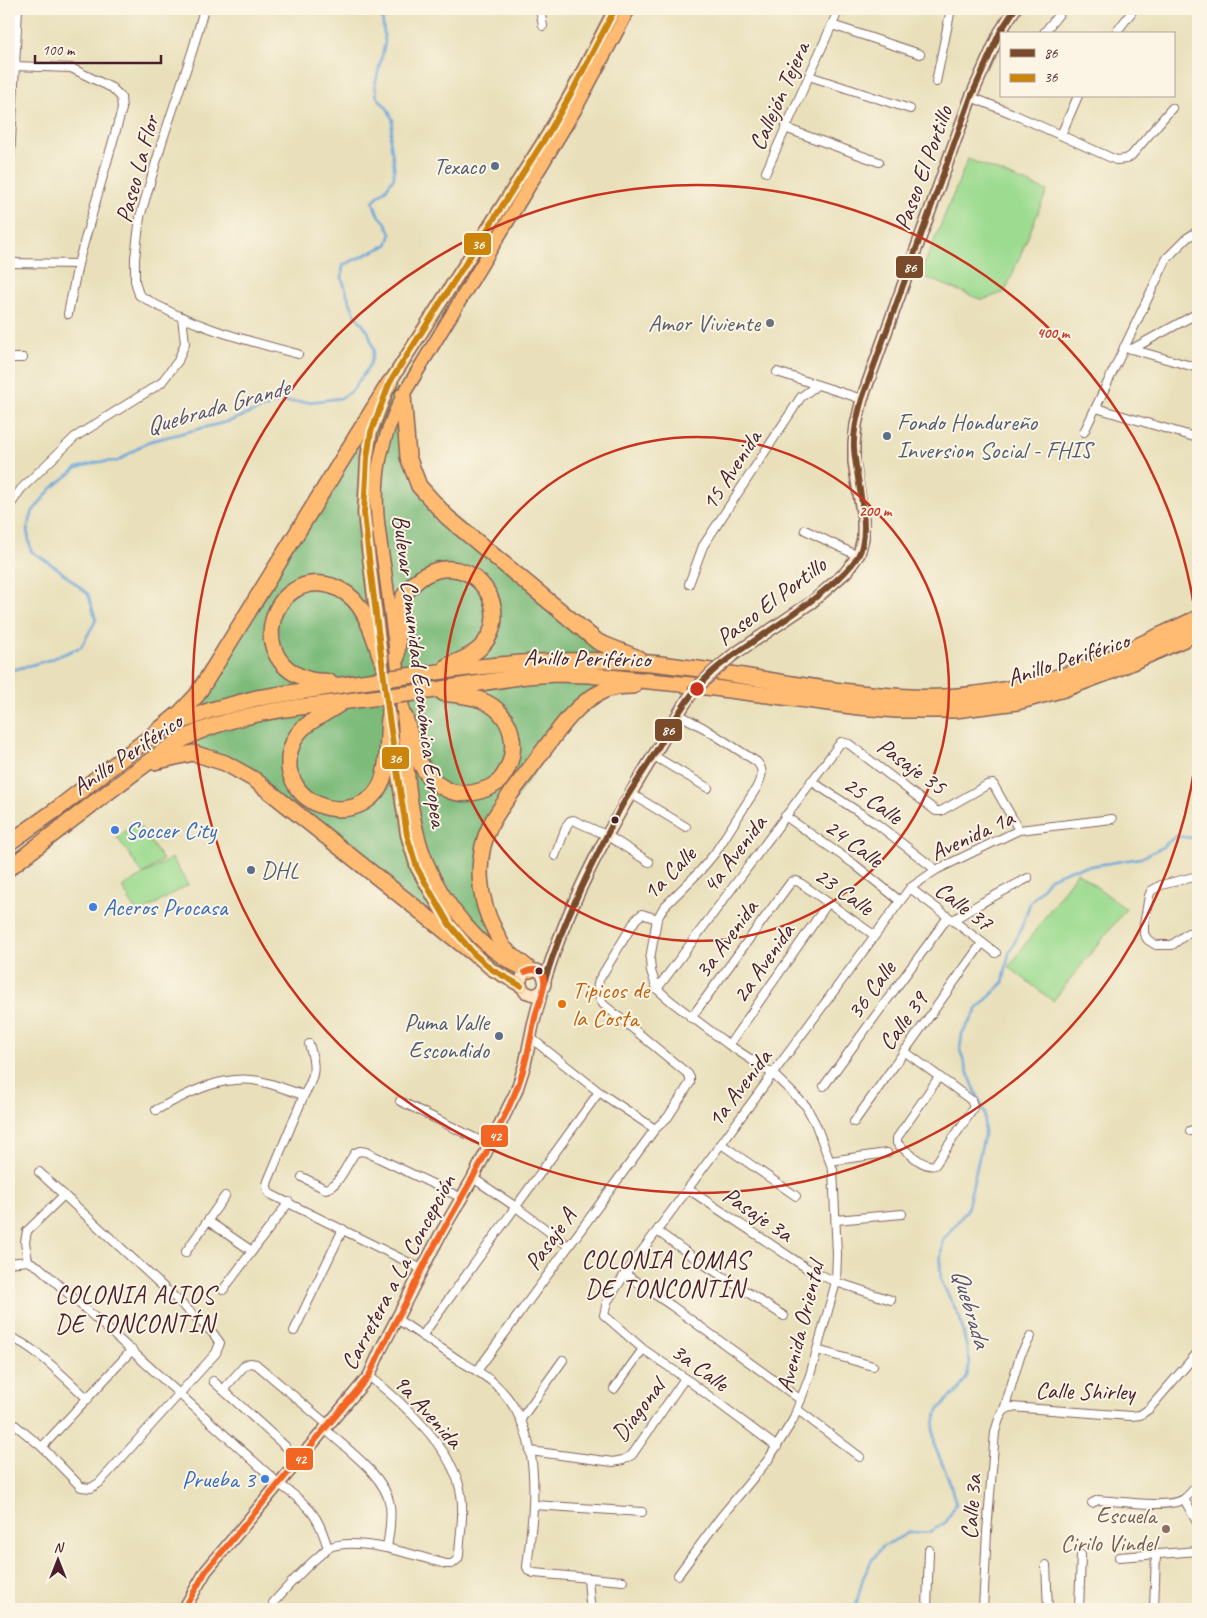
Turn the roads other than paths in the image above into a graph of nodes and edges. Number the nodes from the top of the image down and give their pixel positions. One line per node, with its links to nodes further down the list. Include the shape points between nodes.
1 (18, 9): 16 (street)
2 (204, 9): 33 (street, Paseo La Flor, via 140,217 135,258 139,295)
3 (540, 9): 12 (street)
4 (615, 9): 40 (main road, Bulevar Comunidad Económica Europea, via 548,134)
5 (629, 9): 42 (main road, Bulevar Comunidad Económica Europea, via 575,110)
6 (839, 9): 11 (street, Callejón Tejera)
7 (951, 9): 18 (street)
8 (1015, 9): 19 (main road, Paseo El Portillo, via 1000,32)
9 (1063, 9): 13 (street)
10 (1134, 9): 14 (street)
11 (832, 25): 15 (street); 17 (street, Callejón Tejera)
12 (543, 26)
13 (1045, 32)
14 (1117, 32)
15 (920, 54)
16 (14, 66): 27 (street); 30 (street, via 71,68 112,88 121,97 122,109)
17 (809, 76): 22 (street); 23 (street, Callejón Tejera)
18 (936, 82)
19 (971, 97): 24 (street); 43 (main road, Paseo El Portillo)
20 (1077, 98): 24 (street)
21 (1172, 108): 24 (street, via 1126,159 1110,158)
22 (910, 109)
23 (785, 128): 25 (street); 26 (street, Callejón Tejera)
24 (1061, 135)
25 (879, 162)
26 (766, 172)
27 (9, 178)
28 (1198, 231): 34 (street, via 1167,258)
29 (9, 263): 30 (street)
30 (78, 264): 32 (street)
31 (1198, 313): 34 (street)
32 (68, 314)
33 (182, 317): 35 (street, Paseo La Flor, via 238,338); 47 (street, via 186,343 178,361 161,383 75,437 21,490)
34 (1128, 348): 38 (street); 44 (street)
35 (298, 354)
36 (9, 358): 37 (street)
37 (23, 358)
38 (1198, 368)
39 (777, 372): 41 (street)
40 (390, 382): 54 (main road, Bulevar Comunidad Económica Europea, via 372,432 364,504); 64 (highway, via 197,695)
41 (817, 385): 43 (street); 50 (street, 15 Avenida, via 801,397 703,546)
42 (403, 394): 53 (main road, Bulevar Comunidad Económica Europea, via 392,417 378,474 377,518); 55 (highway, via 408,457 419,486 447,517 598,642)
43 (862, 400): 49 (main road, Paseo El Portillo, via 854,444 863,519 863,538)
44 (1096, 408): 45 (street); 46 (street)
45 (1084, 432)
46 (1198, 438)
47 (9, 507)
48 (805, 530): 49 (street)
49 (858, 556): 61 (main road, Paseo El Portillo, bridge, via 846,572 812,602 712,673 692,693)
50 (689, 584)
51 (1198, 618): 55 (highway, Anillo Periférico, via 1062,676 1014,688 957,696 900,697 857,693)
52 (1198, 633): 58 (highway, Anillo Periférico, via 1064,689 1017,702 955,710 858,707)
53 (397, 657): 56 (highway, via 400,611 409,588 432,571 446,568 461,570 475,577 485,586 494,611 488,638 480,649 466,658); 62 (main road, Bulevar Comunidad Económica Europea)
54 (381, 658): 57 (highway, via 365,615 345,592 325,584 313,584 287,596 272,620 271,633 273,648 282,664 311,680); 63 (main road, Bulevar Comunidad Económica Europea)
55 (651, 663): 56 (highway, Anillo Periférico, via 541,660)
56 (420, 675): 57 (highway, Anillo Periférico, bridge)
57 (355, 683): 64 (highway, Anillo Periférico, via 257,698 211,710)
58 (667, 683): 59 (highway, Anillo Periférico, via 557,674); 95 (highway, via 617,687 603,691 581,705 560,728 491,825 483,844 480,867 488,918 503,946)
59 (422, 692): 60 (highway, Anillo Periférico, bridge); 62 (highway, via 480,699 503,716 514,742 512,761 500,781 484,791 458,794 440,786 426,774)
60 (342, 702): 63 (highway, via 301,730 290,752 289,770 293,782 303,795 330,809 358,806 380,786 385,769); 67 (highway, Anillo Periférico, via 266,712 218,724 180,740)
61 (678, 714): 66 (main road, Paseo El Portillo); 87 (street, 1a Calle, via 757,762 762,768 762,776 715,853)
62 (404, 717): 95 (main road, Bulevar Comunidad Económica Europea, via 412,807 427,862 440,888 459,917 491,949 511,964)
63 (389, 718): 94 (main road, Bulevar Comunidad Económica Europea, via 407,836 417,868 449,924)
64 (159, 730): 76 (highway, Anillo Periférico)
65 (841, 742): 68 (street, 4a Avenida); 74 (street, Pasaje 35, via 849,744 936,811 992,784)
66 (654, 756): 69 (street); 70 (main road, Paseo El Portillo)
67 (145, 764): 79 (highway, Anillo Periférico); 94 (highway, via 193,753 225,763 255,780)
68 (811, 781): 71 (street, 4a Avenida); 80 (street, 25 Calle, via 877,824)
69 (708, 788)
70 (630, 793): 73 (street); 75 (main road, Paseo El Portillo)
71 (785, 816): 85 (street, 24 Calle); 98 (street, 4a Avenida)
72 (1112, 819): 74 (street, Avenida 1a)
73 (686, 827)
74 (1019, 830): 80 (street, Avenida 1a)
75 (608, 836): 77 (street, via 570,821); 78 (street); 92 (main road, Paseo El Portillo)
76 (9, 844)
77 (555, 856)
78 (649, 862)
79 (9, 868)
80 (936, 870): 84 (street, Avenida 1a)
81 (1198, 876): 89 (street, via 1160,885 1149,896 1144,925 1148,940 1156,945 1172,945)
82 (1028, 878): 88 (street)
83 (792, 882): 86 (street, 23 Calle, via 799,882); 99 (street, 3a Avenida)
84 (910, 888): 85 (street, 1a Avenida); 88 (street, Calle 37)
85 (900, 901): 90 (street, 1a Avenida)
86 (828, 903): 90 (street, 23 Calle); 103 (street, 2a Avenida)
87 (657, 918): 98 (street, via 650,959); 113 (street, 1a Calle, via 639,915 597,987 603,1004 690,1078 668,1117)
88 (950, 918): 91 (street, Calle 37); 107 (street, 36 Calle)
89 (1188, 933)
90 (874, 935): 105 (street, 1a Avenida)
91 (982, 943): 93 (street, Calle 37); 104 (street, Calle 39)
92 (555, 946): 95 (main road, Paseo El Portillo); 96 (main road, Paseo El Portillo)
93 (996, 953)
94 (474, 954): 97 (main road, Bulevar Comunidad Económica Europea)
95 (531, 970): 96 (main road, via 542,973); 97 (main road, via 521,977)
96 (544, 985): 97 (main road, via 534,995); 100 (main road, Carretera a La Concepción)
97 (523, 989): 100 (main road, Carretera a La Concepción)
98 (657, 989): 99 (street, Avenida Oriental)
99 (691, 1018): 103 (street, Avenida Oriental)
100 (533, 1025): 101 (main road, Carretera a La Concepción)
101 (531, 1038): 108 (street); 115 (main road, Carretera a La Concepción, via 516,1092)
102 (309, 1044): 109 (street, via 315,1064 311,1084)
103 (729, 1045): 105 (street, Avenida Oriental)
104 (904, 1051): 106 (street); 112 (street, Calle 39)
105 (773, 1074): 114 (street, 1a Avenida); 117 (street, Avenida Oriental, via 806,1106)
106 (939, 1077): 106 (street, via 971,1100 972,1109 935,1164 930,1166 897,1143 897,1138)
107 (824, 1086)
108 (599, 1092): 113 (street); 127 (street)
109 (304, 1095): 111 (street, via 261,1081 220,1082 192,1091); 126 (street, via 266,1185 270,1194)
110 (400, 1101): 115 (street)
111 (156, 1110)
112 (854, 1122)
113 (655, 1129): 133 (street, Pasaje A)
114 (721, 1144): 121 (street, 1a Avenida); 124 (street)
115 (489, 1145): 120 (main road, Carretera a La Concepción)
116 (886, 1153): 117 (street)
117 (830, 1161): 129 (street, Avenida Oriental)
118 (40, 1172): 122 (street)
119 (302, 1177): 125 (street, via 330,1189 355,1153 360,1151)
120 (473, 1178): 125 (main road, Carretera a La Concepción); 127 (street)
121 (688, 1189): 132 (street, 1a Avenida); 140 (street, Pasaje 3a, via 808,1269)
122 (64, 1195): 136 (street, via 27,1231); 162 (street, via 219,1340 216,1353)
123 (225, 1196): 130 (street)
124 (796, 1196)
125 (462, 1198): 138 (main road, Carretera a La Concepción)
126 (289, 1202): 131 (street); 134 (street)
127 (516, 1207): 133 (street); 147 (street)
128 (902, 1214): 129 (street)
129 (836, 1220): 140 (street, Avenida Oriental)
130 (208, 1221): 134 (street); 135 (street)
131 (343, 1229): 138 (street); 146 (street)
132 (657, 1231): 139 (street, 1a Avenida); 144 (street)
133 (568, 1246): 156 (street, Pasaje A)
134 (252, 1251): 141 (street)
135 (185, 1253)
136 (28, 1261): 137 (street); 151 (street, via 39,1267)
137 (9, 1263)
138 (422, 1269): 145 (main road, Carretera a La Concepción)
139 (625, 1274): 143 (street, 1a Avenida, via 607,1302); 164 (street)
140 (836, 1282): 142 (street, Pasaje 3a); 152 (street, Avenida Oriental)
141 (223, 1290)
142 (891, 1300)
143 (604, 1315): 150 (street, 3a Calle)
144 (784, 1316)
145 (397, 1319): 147 (street); 157 (main road, Carretera a La Concepción)
146 (294, 1332)
147 (422, 1336): 156 (street)
148 (1031, 1336): 166 (street, Calle 3a, via 1020,1356)
149 (9, 1337): 163 (street, via 34,1351)
150 (643, 1349): 158 (street, 3a Calle); 160 (street)
151 (132, 1350): 162 (street); 163 (street)
152 (817, 1350): 155 (street); 164 (street, Avenida Oriental)
153 (1198, 1352): 166 (street, Calle Shirley, via 1149,1409 1140,1415 1012,1407)
154 (563, 1360): 167 (street)
155 (873, 1366)
156 (477, 1372): 167 (street, via 494,1383)
157 (369, 1376): 169 (main road, Carretera a La Concepción); 183 (street, 9a Avenida, via 419,1422 442,1449 460,1490 460,1555 455,1562 446,1564)
158 (685, 1378): 172 (street, 3a Calle); 173 (street, Diagonal, via 632,1455 623,1460 600,1461)
159 (213, 1381): 161 (street)
160 (614, 1389)
161 (223, 1390): 169 (street, via 245,1365 256,1364); 170 (street)
162 (180, 1393): 171 (street, via 91,1488 81,1487); 175 (street)
163 (88, 1399): 171 (street)
164 (801, 1400): 165 (street, Avenida Oriental)
165 (798, 1410): 172 (street, Avenida Oriental); 174 (street)
166 (1004, 1410): 197 (street, Calle 3a, via 995,1432)
167 (521, 1419): 173 (street)
168 (9, 1420): 171 (street)
169 (326, 1427): 175 (main road, Carretera a La Concepción); 183 (street, via 374,1474 383,1489 390,1504)
170 (285, 1446)
171 (42, 1447)
172 (777, 1447): 190 (street, Avenida Oriental)
173 (530, 1451): 179 (street)
174 (860, 1457)
175 (278, 1482): 182 (street, via 314,1515); 194 (main road, Carretera a La Concepción, via 206,1571)
176 (1198, 1484): 177 (street)
177 (1184, 1499): 178 (street, via 1159,1504 1098,1500); 181 (street)
178 (1092, 1503)
179 (534, 1505): 180 (street); 191 (street, via 529,1571)
180 (642, 1512)
181 (1198, 1524)
182 (328, 1548): 183 (street, via 344,1545); 193 (street)
183 (387, 1548)
184 (929, 1550): 196 (street)
185 (1198, 1551): 186 (street)
186 (1156, 1554): 188 (street); 200 (street)
187 (1081, 1555): 199 (street)
188 (1119, 1556)
189 (1046, 1565): 198 (street)
190 (678, 1575)
191 (588, 1578): 192 (street); 195 (street)
192 (623, 1581)
193 (273, 1602)
194 (184, 1609)
195 (592, 1609)
196 (927, 1609)
197 (983, 1609)
198 (1048, 1609)
199 (1079, 1609)
200 (1154, 1609)

